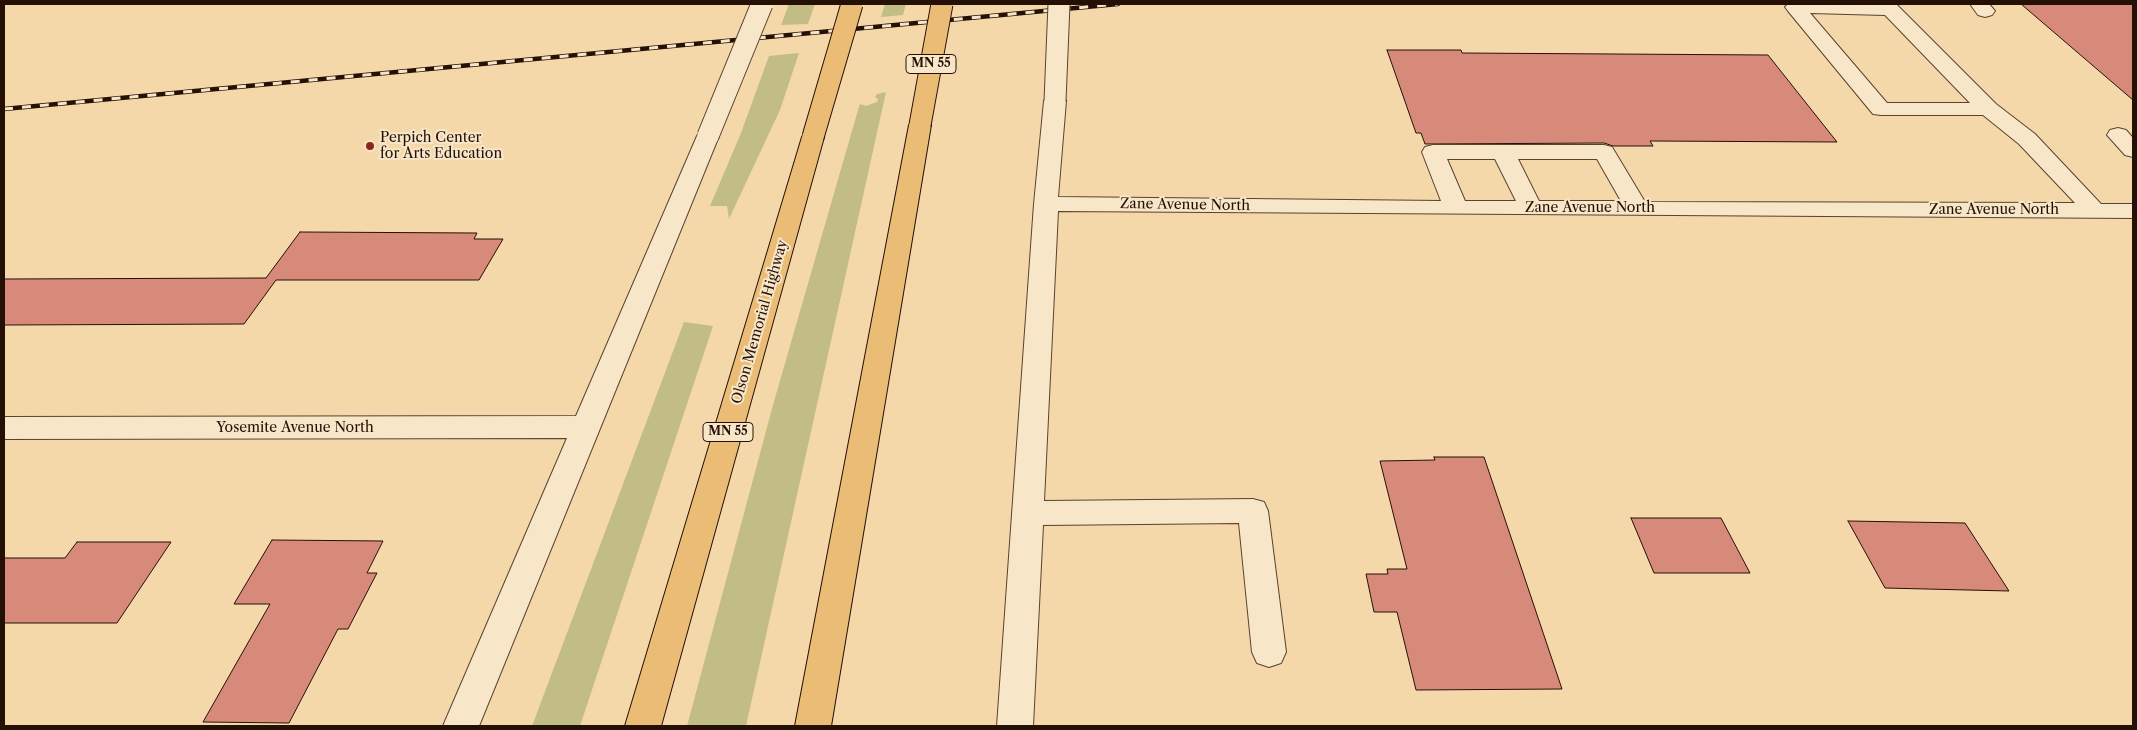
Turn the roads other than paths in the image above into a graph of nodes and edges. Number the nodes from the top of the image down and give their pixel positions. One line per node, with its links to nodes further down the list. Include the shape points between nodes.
1 (762, 4): 13 (street, bridge)
2 (852, 4): 18 (highway, Olson Memorial Highway / MN 55, bridge)
3 (942, 4): 19 (highway, MN 55, bridge)
4 (1059, 4): 7 (street, bridge)
5 (1988, 109): 5 (street, via 1890,9 1794,7 1882,108); 11 (street, via 2027,139)
6 (1504, 152): 8 (street, via 1432,152); 9 (street); 10 (street, via 1604,152)
7 (1046, 204): 8 (street, Zane Avenue North); 15 (street)
8 (1456, 208): 9 (street, Zane Avenue North)
9 (1531, 208): 10 (street, Zane Avenue North)
10 (1637, 208): 11 (street, Zane Avenue North)
11 (2095, 210): 12 (street, Zane Avenue North)
12 (2133, 211)
13 (587, 427): 14 (street, Yosemite Avenue North); 17 (street)
14 (4, 428)
15 (1028, 513): 16 (street, via 1253,511); 20 (street)
16 (1269, 652)
17 (461, 726)
18 (643, 726)
19 (813, 726)
20 (1015, 726)

